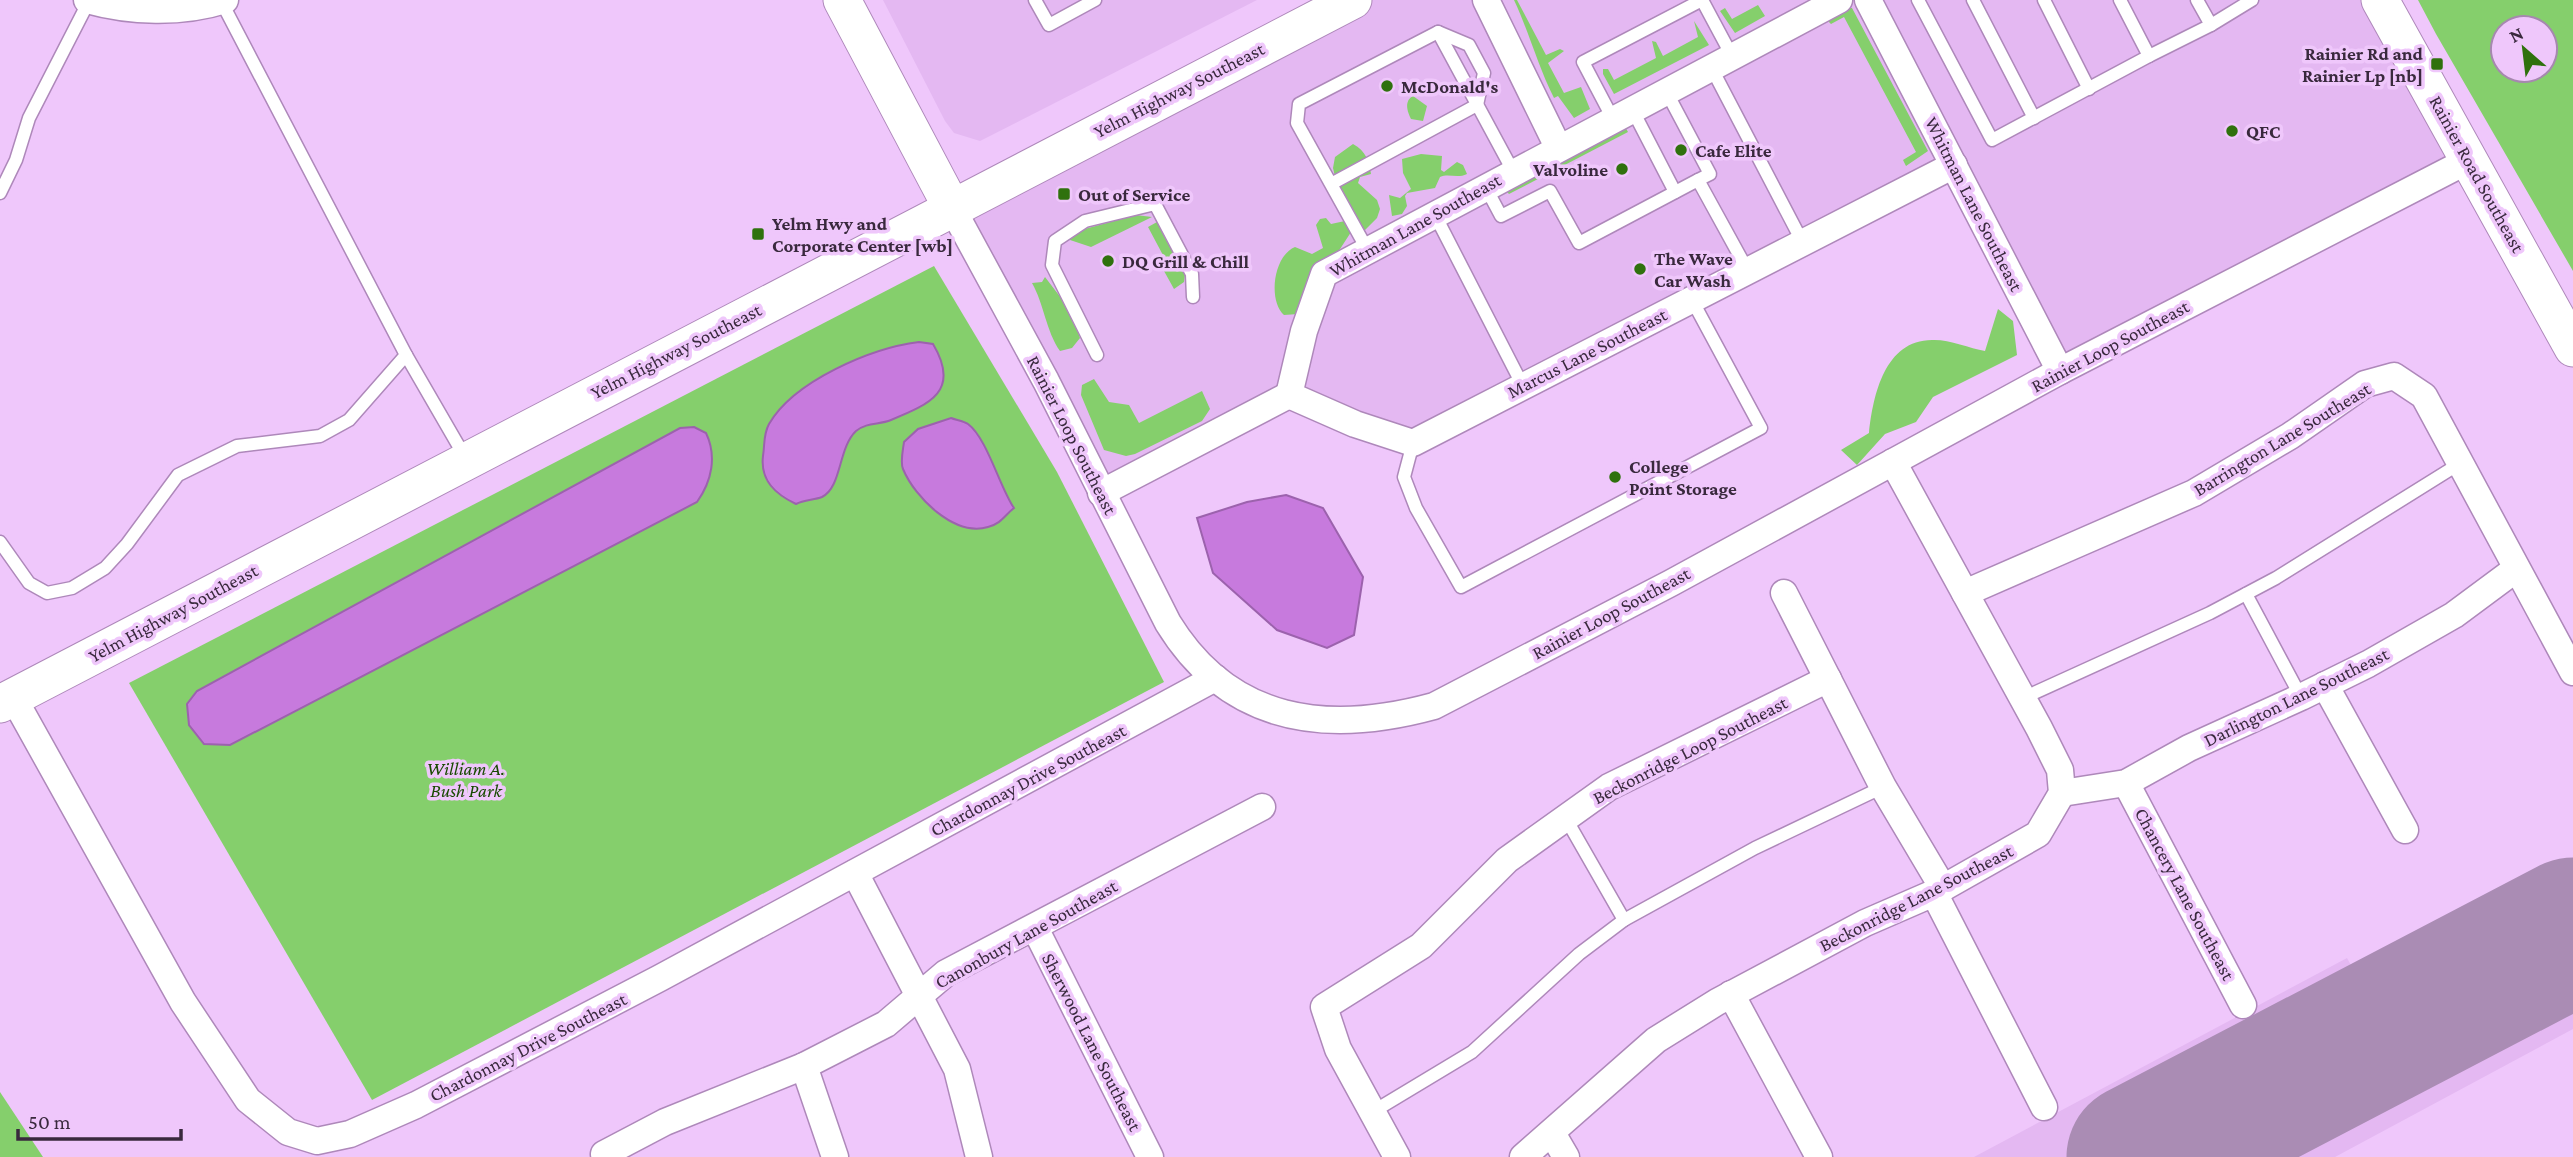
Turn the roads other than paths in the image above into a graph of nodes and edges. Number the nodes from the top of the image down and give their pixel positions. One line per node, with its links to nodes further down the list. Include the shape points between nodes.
1 (88, 0): 16 (street, via 161,10); 34 (lane, via 29,118)
2 (842, 0): 35 (main road)
3 (1035, 0): 4 (lane, via 1049,25)
4 (1096, 0)
5 (1353, 0): 35 (main road, Yelm Highway Southeast)
6 (1486, 0): 26 (street)
7 (1839, 0): 20 (street, Whitman Lane Southeast)
8 (1868, 0): 28 (street, Whitman Lane Southeast)
9 (1918, 0): 25 (lane, via 1992,140)
10 (1973, 0): 25 (lane)
11 (2044, 0): 21 (lane)
12 (2120, 0): 19 (lane)
13 (2197, 0): 17 (lane)
14 (2252, 0): 17 (lane)
15 (2380, 0): 27 (main road, Rainier Road Southeast)
16 (223, 1): 43 (lane)
17 (2211, 25): 19 (lane)
18 (1438, 32): 23 (lane); 23 (lane, via 1469,45 1484,73); 31 (lane, via 1299,104 1297,123)
19 (2149, 56): 21 (lane)
20 (1721, 62): 22 (street, Whitman Lane Southeast); 24 (lane, via 1702,0 1583,62); 37 (lane)
21 (2089, 89): 25 (lane)
22 (1666, 91): 24 (street, Whitman Lane Southeast); 30 (lane, via 1710,174)
23 (1477, 105): 29 (lane); 31 (lane)
24 (1622, 114): 26 (street, Whitman Lane Southeast); 33 (lane)
25 (2034, 118)
26 (1558, 147): 29 (street, Whitman Lane Southeast)
27 (2469, 160): 42 (main road, Rainier Road Southeast); 45 (street, Rainier Loop Southeast)
28 (1954, 165): 37 (street, Marcus Lane Southeast); 45 (street, Whitman Lane Southeast)
29 (1513, 171): 32 (street, Whitman Lane Southeast)
30 (1698, 180): 33 (lane); 39 (lane)
31 (1331, 184): 38 (lane)
32 (1485, 186): 33 (lane, via 1501,216 1550,191 1579,243); 36 (street, Whitman Lane Southeast)
33 (1675, 192)
34 (0, 193)
35 (952, 208): 49 (main road, Yelm Highway Southeast); 52 (street, Rainier Loop Southeast)
36 (1434, 213): 38 (street, Whitman Lane Southeast); 46 (lane)
37 (1803, 243): 39 (street, Marcus Lane Southeast)
38 (1367, 249): 47 (street, Whitman Lane Southeast, via 1324,274)
39 (1748, 271): 41 (street, Marcus Lane Southeast)
40 (1193, 298): 44 (lane, via 1192,274 1155,204 1085,221 1055,241 1052,265)
41 (1692, 300): 46 (street, Marcus Lane Southeast); 48 (lane, via 1761,428 1461,587 1416,508 1404,477)
42 (2573, 348)
43 (406, 355): 49 (lane); 53 (lane, via 349,420 320,436 237,446 178,475 105,568 72,588 47,593 29,583)
44 (1097, 355)
45 (2060, 371): 50 (street, Rainier Loop Southeast)
46 (1523, 386): 48 (street, Marcus Lane Southeast)
47 (1289, 395): 48 (street); 52 (street)
48 (1413, 443)
49 (467, 460): 64 (main road, Yelm Highway Southeast)
50 (1893, 462): 56 (street); 59 (street, Rainier Loop Southeast, via 1434,706 1352,722 1300,718 1260,707)
51 (2459, 464): 54 (street, Barrington Lane Southeast); 56 (street, Barrington Lane Southeast, via 2424,396 2394,376 2365,384 2290,436 2194,493); 57 (lane)
52 (1101, 493): 59 (street, Rainier Loop Southeast, via 1186,653)
53 (0, 542)
54 (2516, 569): 58 (street, Barrington Lane Southeast); 61 (street, Darlington Lane Southeast, via 2454,615)
55 (1784, 593): 60 (street)
56 (1965, 593): 63 (street)
57 (2246, 594): 62 (lane); 63 (lane)
58 (2573, 672)
59 (1215, 678): 71 (street, Chardonnay Drive Southeast)
60 (1828, 679): 66 (street); 69 (street, Beckonridge Loop Southeast, via 1609,787)
61 (2325, 685): 62 (street, Darlington Lane Southeast); 70 (street)
62 (2301, 697): 65 (street, Darlington Lane Southeast, via 2189,748)
63 (2023, 698): 67 (street, via 2060,770)
64 (6, 701): 82 (street, Chardonnay Drive Southeast, via 183,1002 248,1100)
65 (2126, 783): 67 (street, Darlington Lane Southeast); 77 (street, Chancery Lane Southeast)
66 (1883, 787): 72 (street); 73 (lane, via 1755,848)
67 (2062, 793): 72 (street, Beckonridge Lane Southeast, via 2038,834)
68 (1262, 807): 74 (street, Canonbury Lane Southeast)
69 (1565, 817): 73 (lane); 80 (street, Beckonridge Loop Southeast, via 1507,860 1421,946 1324,1007 1338,1049)
70 (2405, 830)
71 (855, 873): 76 (street); 82 (street, Chardonnay Drive Southeast, via 416,1105)
72 (1939, 890): 75 (street, Beckonridge Lane Southeast, via 1865,923); 79 (street)
73 (1624, 920): 80 (lane, via 1579,954 1472,1052)
74 (1035, 928): 76 (street, Canonbury Lane Southeast, via 946,973); 86 (street, Sherwood Lane Southeast)
75 (1731, 994): 81 (street, Beckonridge Lane Southeast, via 1656,1040); 90 (street)
76 (918, 995): 78 (street, Canonbury Lane Southeast, via 886,1024); 85 (street, via 957,1069)
77 (2243, 1005)
78 (804, 1066): 83 (street, Canonbury Lane Southeast, via 666,1122); 84 (street)
79 (2044, 1107)
80 (1374, 1111): 87 (street, Beckonridge Loop Southeast)
81 (1552, 1133): 88 (street, Beckonridge Lane Southeast); 89 (street)
82 (317, 1149)
83 (604, 1154)
84 (835, 1157)
85 (979, 1157)
86 (1150, 1157)
87 (1397, 1157)
88 (1522, 1157)
89 (1566, 1157)
90 (1819, 1157)

